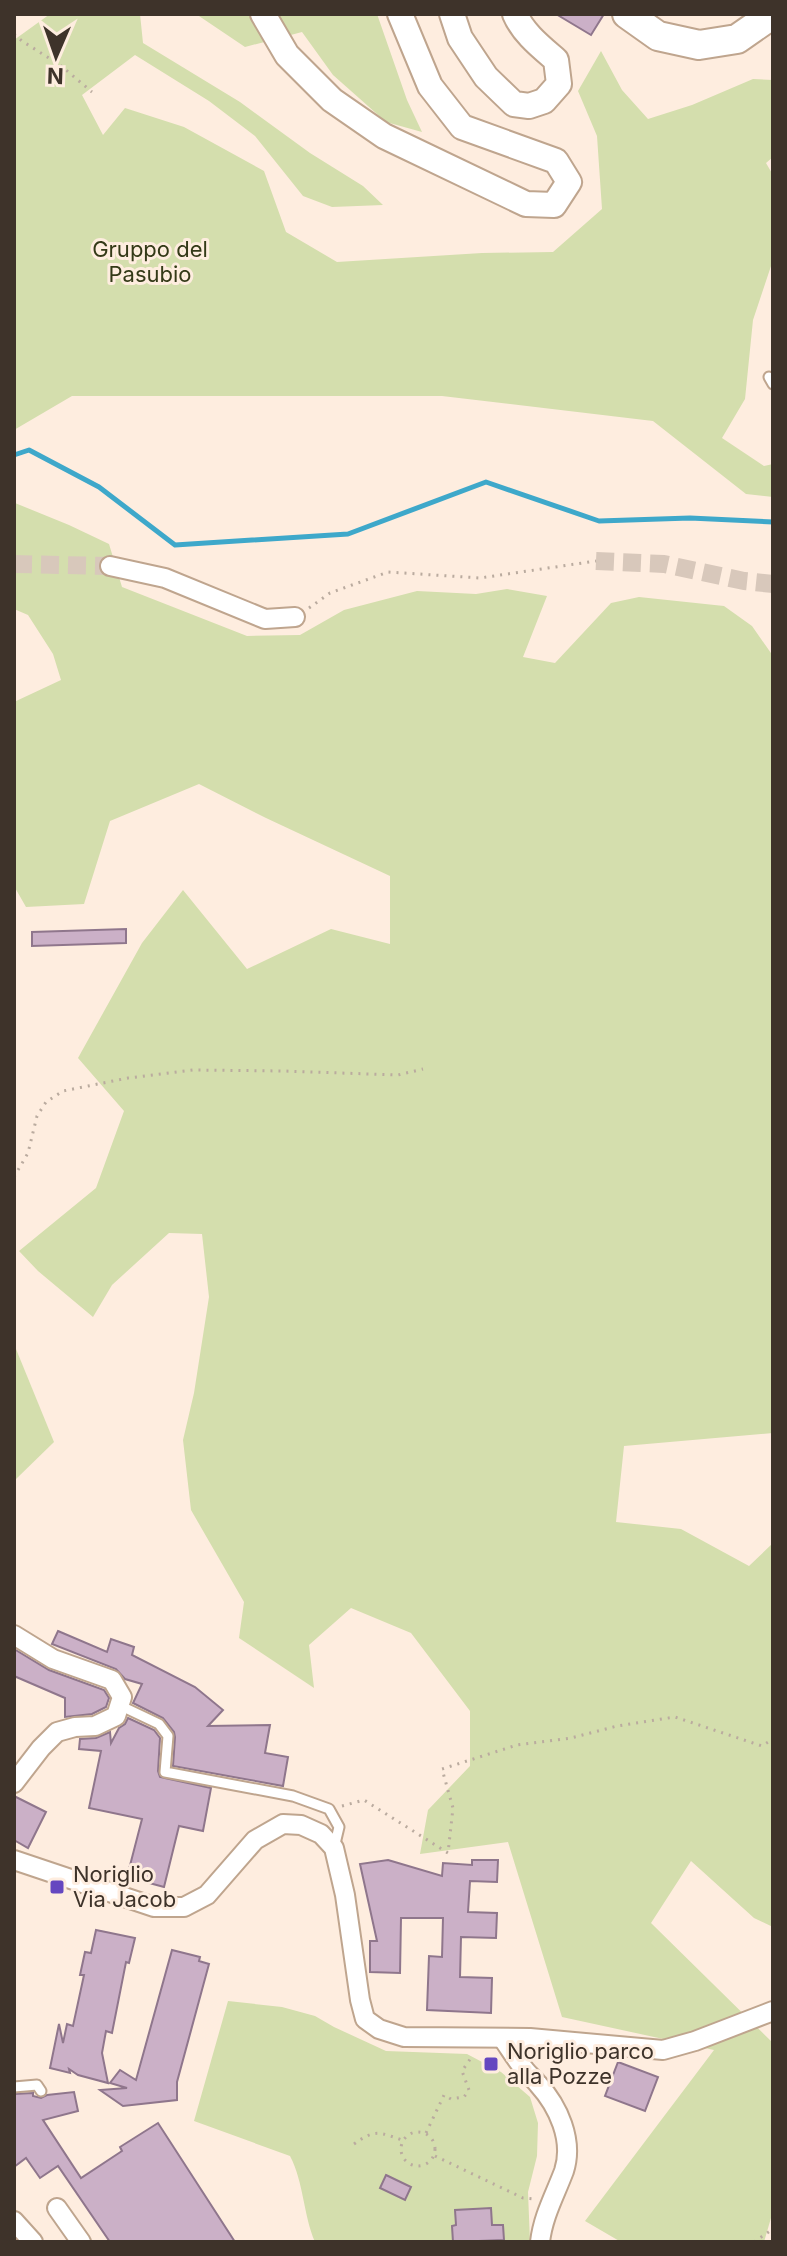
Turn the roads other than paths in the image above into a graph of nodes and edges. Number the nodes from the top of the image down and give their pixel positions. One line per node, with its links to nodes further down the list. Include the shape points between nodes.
1 (263, 14): 2 (street, via 287,55 332,100 384,136 526,204 554,205 569,182 556,161 462,127 430,86)
2 (400, 14)
3 (452, 14): 4 (street, via 460,38 486,77 514,104 529,106 544,101 559,84 556,60)
4 (515, 14)
5 (627, 14): 6 (main road, via 658,36 699,45 737,39)
6 (773, 14)
7 (110, 566): 8 (street, via 165,578 265,619)
8 (295, 617)
9 (14, 1635): 10 (street, via 53,1659 112,1680 122,1697)
10 (119, 1705): 11 (street, via 116,1716 95,1726 57,1732); 12 (lane, via 159,1724 168,1736 165,1772 293,1796 329,1809 339,1827)
11 (14, 1783)
12 (334, 1848): 13 (street, via 321,1834 283,1824 255,1840 207,1895 184,1907 154,1907); 15 (street, via 365,2019 404,2037)
13 (14, 1860)
14 (773, 2011): 15 (street, via 663,2050)
15 (503, 2039): 22 (street, via 555,2106 567,2145 565,2168)
16 (14, 2087): 17 (lane, via 37,2085)
17 (41, 2091)
18 (57, 2208): 21 (street)
19 (14, 2221): 20 (street)
20 (33, 2242)
21 (81, 2242)
22 (540, 2242)

